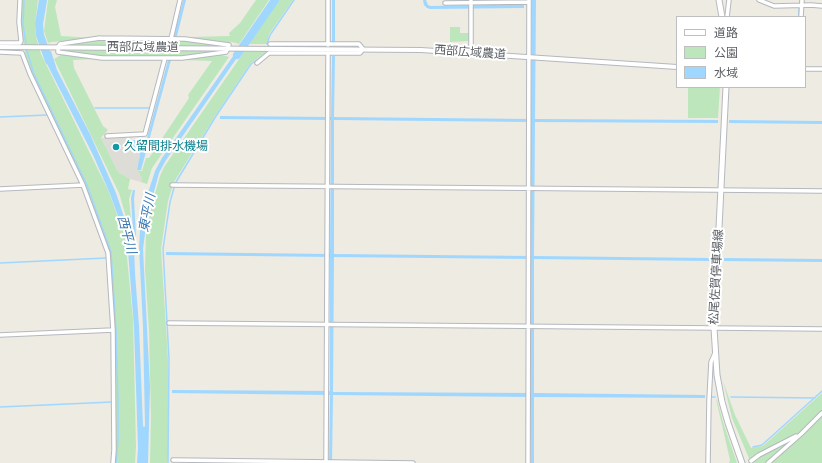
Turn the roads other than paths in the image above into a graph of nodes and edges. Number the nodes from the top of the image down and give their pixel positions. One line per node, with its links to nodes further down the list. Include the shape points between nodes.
1 (20, 0): 17 (street, via 21,41)
2 (180, 0): 16 (street)
3 (328, 0): 19 (street)
4 (719, 0): 13 (main road)
5 (729, 0): 14 (street)
6 (759, 0): 11 (street, via 774,6)
7 (802, 0): 11 (street)
8 (529, 1): 9 (street); 27 (street)
9 (471, 2): 10 (street); 26 (street)
10 (445, 3)
11 (802, 5): 12 (street); 15 (street)
12 (822, 6)
13 (722, 16)
14 (727, 16)
15 (802, 16)
16 (171, 39): 21 (street, via 100,38 60,44); 22 (street, via 226,44 230,45)
17 (0, 43)
18 (270, 44): 19 (street)
19 (328, 45): 23 (street, via 359,44)
20 (0, 47): 21 (street, 西部広域農道)
21 (58, 47): 22 (street, 西部広域農道); 28 (street, via 58,52 102,58)
22 (228, 48): 23 (street, 西部広域農道); 28 (street, via 226,52)
23 (363, 49): 25 (street, via 360,53); 26 (street, 西部広域農道)
24 (0, 52): 35 (street, via 22,52)
25 (328, 53): 29 (street, via 269,54); 37 (street)
26 (471, 53): 27 (street, 西部広域農道)
27 (529, 57): 30 (street, 西部広域農道); 38 (street)
28 (165, 58): 34 (street, via 145,134)
29 (257, 63)
30 (676, 67)
31 (806, 69): 32 (street)
32 (822, 69)
33 (726, 88): 40 (main road, 松尾佐賀停車場線)
34 (107, 136)
35 (83, 185): 39 (street); 47 (street, via 108,254)
36 (172, 185): 37 (street)
37 (329, 186): 38 (street); 43 (street)
38 (529, 188): 40 (street); 44 (street)
39 (0, 189)
40 (721, 190): 41 (street); 45 (main road, 松尾佐賀停車場線)
41 (822, 191)
42 (169, 323): 43 (street)
43 (328, 324): 44 (street); 54 (street)
44 (528, 326): 45 (street); 57 (street)
45 (714, 328): 46 (street); 49 (main road, 松尾佐賀停車場線)
46 (822, 329)
47 (113, 330): 48 (street); 55 (street)
48 (0, 335)
49 (715, 353): 58 (street, via 711,362); 59 (main road, 松尾佐賀停車場線, via 722,402)
50 (822, 413): 51 (street)
51 (801, 434): 53 (street); 60 (street)
52 (173, 460): 54 (street)
53 (751, 461)
54 (327, 462): 56 (street)
55 (113, 463)
56 (413, 463)
57 (528, 463)
58 (708, 463)
59 (742, 463)
60 (768, 463)

